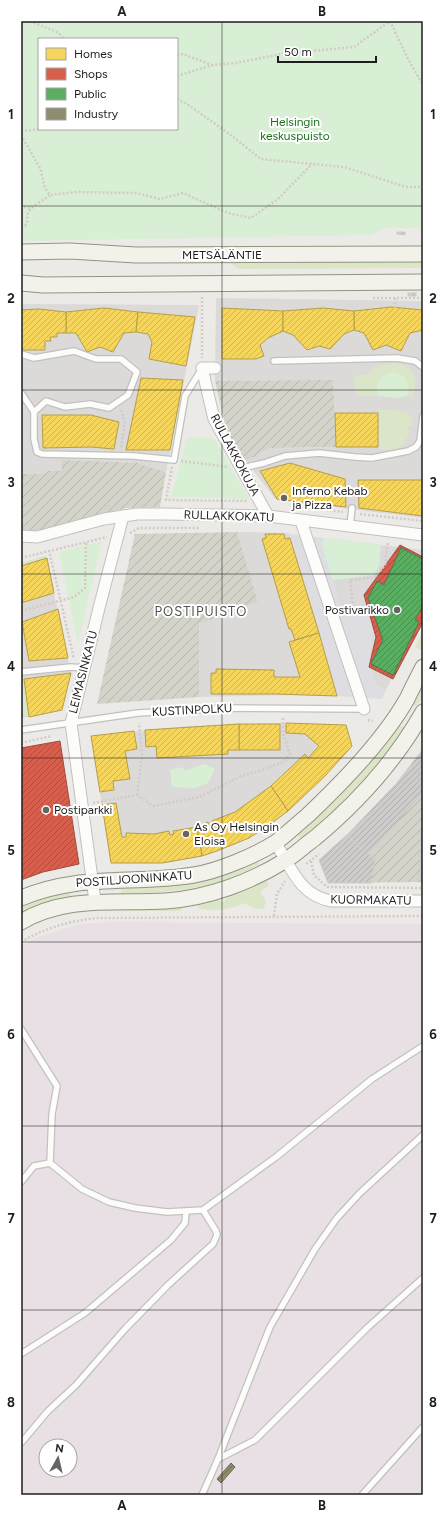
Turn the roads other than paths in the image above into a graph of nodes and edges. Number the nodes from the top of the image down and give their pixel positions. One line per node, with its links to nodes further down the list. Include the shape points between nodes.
1 (21, 252): 2 (street, METSÄLÄNTIE, via 70,251 136,255)
2 (423, 254)
3 (423, 282): 4 (street, via 43,286)
4 (21, 283)
5 (21, 354): 11 (lane, via 34,358 74,351 96,359 121,359 137,372 128,395 109,408 90,404 65,407 46,401)
6 (274, 361): 7 (lane, via 397,358 415,361)
7 (423, 367)
8 (202, 368): 9 (street); 11 (lane, via 185,396 174,460 42,454 37,452 34,439); 13 (street, RULLAKKOKUJA, via 214,419)
9 (215, 368)
10 (21, 393): 11 (lane)
11 (34, 412)
12 (423, 416): 13 (lane, via 420,441 416,447 408,451 372,458 319,452 285,456)
13 (242, 468): 16 (street, RULLAKKOKUJA)
14 (352, 508): 18 (lane)
15 (123, 516): 16 (street, RULLAKKOKATU); 20 (street, RULLAKKOKATU, via 37,537); 22 (street, LEIMASINKATU)
16 (268, 516): 17 (street, RULLAKKOKATU)
17 (301, 521): 18 (street, RULLAKKOKATU); 24 (street)
18 (350, 526): 19 (street, RULLAKKOKATU)
19 (423, 535)
20 (21, 536)
21 (423, 667): 28 (street, POSTILJOONINKATU, via 406,700 364,757 332,793)
22 (80, 668): 23 (lane); 26 (street, LEIMASINKATU)
23 (21, 672)
24 (364, 714): 26 (lane, KUSTINPOLKU, via 283,708 228,708 138,713)
25 (422, 717): 29 (street, POSTILJOONINKATU, via 394,755 344,813)
26 (72, 727): 27 (lane, KUSTINPOLKU); 30 (street, LEIMASINKATU)
27 (21, 730)
28 (275, 842): 29 (street, KUORMAKATU); 30 (street, POSTILJOONINKATU, via 225,866 195,875)
29 (287, 860): 32 (street, POSTILJOONINKATU, via 252,879 226,889 196,896 167,901); 33 (street, KUORMAKATU, via 306,890 323,900)
30 (93, 881): 31 (street, POSTILJOONINKATU, via 43,889); 32 (street, LEIMASINKATU)
31 (21, 898)
32 (95, 901): 34 (street, POSTILJOONINKATU, via 66,905)
33 (423, 901)
34 (21, 922)
35 (21, 1029): 38 (lane, via 57,1086 52,1114)
36 (423, 1046): 40 (lane, via 372,1079 276,1157)
37 (423, 1135): 46 (lane, via 360,1193 337,1218 315,1249 270,1327)
38 (50, 1163): 39 (lane, via 34,1166); 41 (lane, via 82,1189 109,1202 151,1210)
39 (21, 1182)
40 (203, 1210): 41 (lane); 45 (lane, via 216,1230 217,1235 213,1244 125,1329)
41 (186, 1212): 43 (lane, via 185,1223 172,1240 85,1313)
42 (423, 1278): 46 (lane, via 367,1328 255,1440)
43 (21, 1354)
44 (423, 1427): 48 (lane)
45 (21, 1443)
46 (218, 1459): 47 (lane)
47 (202, 1495)
48 (362, 1495)

